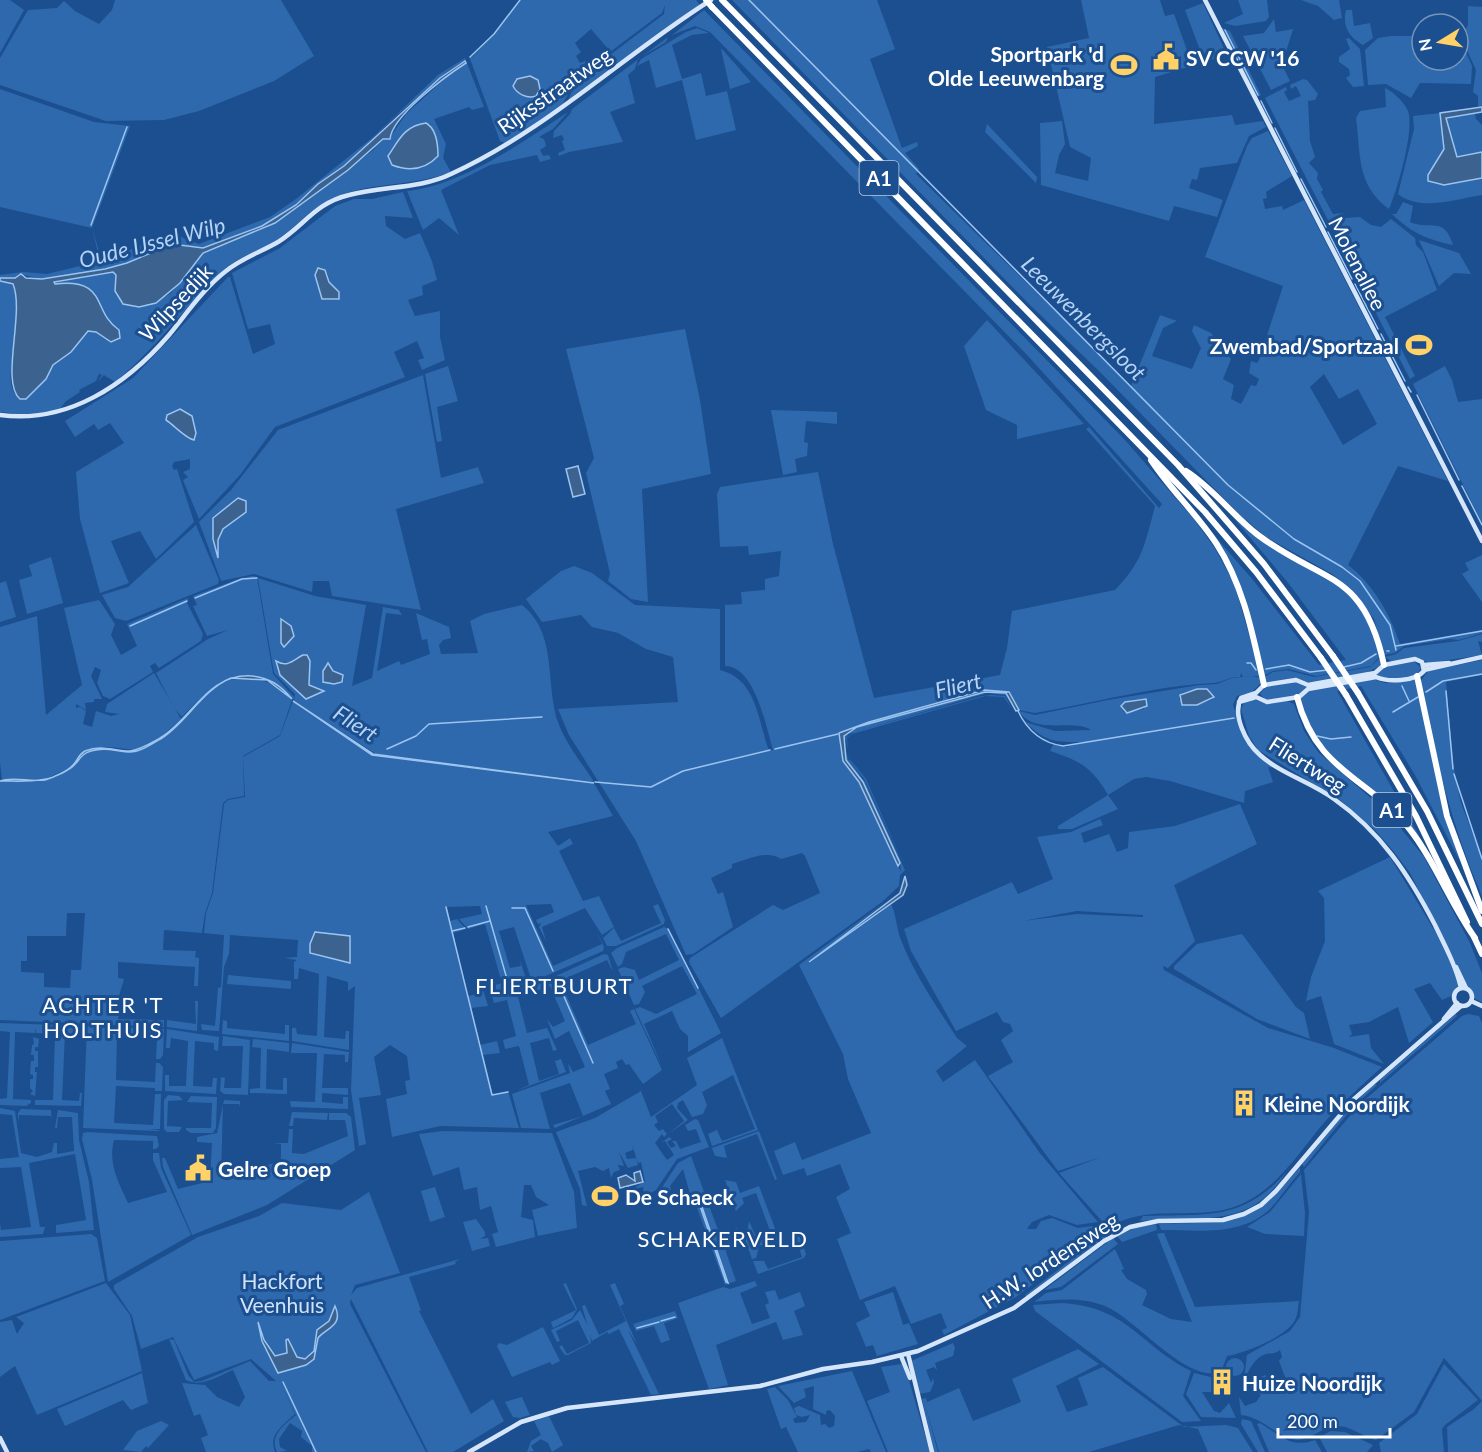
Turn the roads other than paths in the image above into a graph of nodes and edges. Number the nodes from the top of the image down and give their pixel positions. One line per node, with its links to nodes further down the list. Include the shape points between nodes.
1 (705, 0): 4 (highway, A1, bridge)
2 (722, 0): 8 (highway, A1)
3 (1204, 0): 9 (main road, Molenallee)
4 (712, 3): 5 (main road, Rijksstraatweg, via 520,137 451,175); 7 (highway, A1)
5 (405, 185): 6 (main road, Wilpsedijk, via 330,202 311,213 283,239 238,263 211,285 145,359 103,393 42,416)
6 (0, 415)
7 (1142, 447): 15 (highway, A1, via 1228,564 1250,619); 22 (highway, A1, bridge, via 1239,552 1321,658 1416,816)
8 (1178, 465): 11 (highway, A1, via 1198,478 1265,540 1331,576 1349,591 1371,620); 21 (highway, A1, bridge, via 1264,564 1334,656 1427,812)
9 (1482, 541)
10 (1482, 657): 12 (main road)
11 (1384, 665): 12 (main road, via 1417,659); 13 (main road)
12 (1424, 667): 14 (main road)
13 (1376, 675): 14 (main road, via 1384,681); 15 (main road, via 1308,685 1296,680); 17 (main road, Fliertweg, via 1308,689)
14 (1417, 676): 20 (highway, A1, via 1447,816)
15 (1264, 685): 16 (main road)
16 (1257, 692): 18 (main road); 19 (main road, via 1244,695)
17 (1297, 697): 18 (main road, Fliertweg, via 1267,702); 22 (highway, A1, via 1306,728 1320,750 1394,812 1417,839 1455,910)
18 (1258, 698): 19 (main road, Fliertweg)
19 (1239, 702): 24 (main road, Fliertweg, via 1244,731 1259,754 1336,800 1392,852 1416,889)
20 (1482, 911)
21 (1482, 924)
22 (1475, 938): 23 (highway, A1)
23 (1482, 954)
24 (1464, 988): 25 (main road, Fliertweg, via 1472,994); 26 (main road, via 1455,995)
25 (1471, 1001): 26 (main road, H.W. Iordensweg); 27 (main road)
26 (1459, 1004): 28 (main road, H.W. Iordensweg, via 1346,1107 1258,1207 1228,1219 1158,1221 1125,1228 1014,1308)
27 (1482, 1006)
28 (908, 1354): 29 (main road, H.W. Iordensweg); 30 (main road)
29 (901, 1356): 30 (main road); 32 (main road, H.W. Iordensweg, via 823,1369 760,1386 567,1408 521,1422)
30 (915, 1392): 34 (main road)
31 (0, 1438): 33 (main road)
32 (470, 1451)
33 (7, 1452)
34 (932, 1452)

